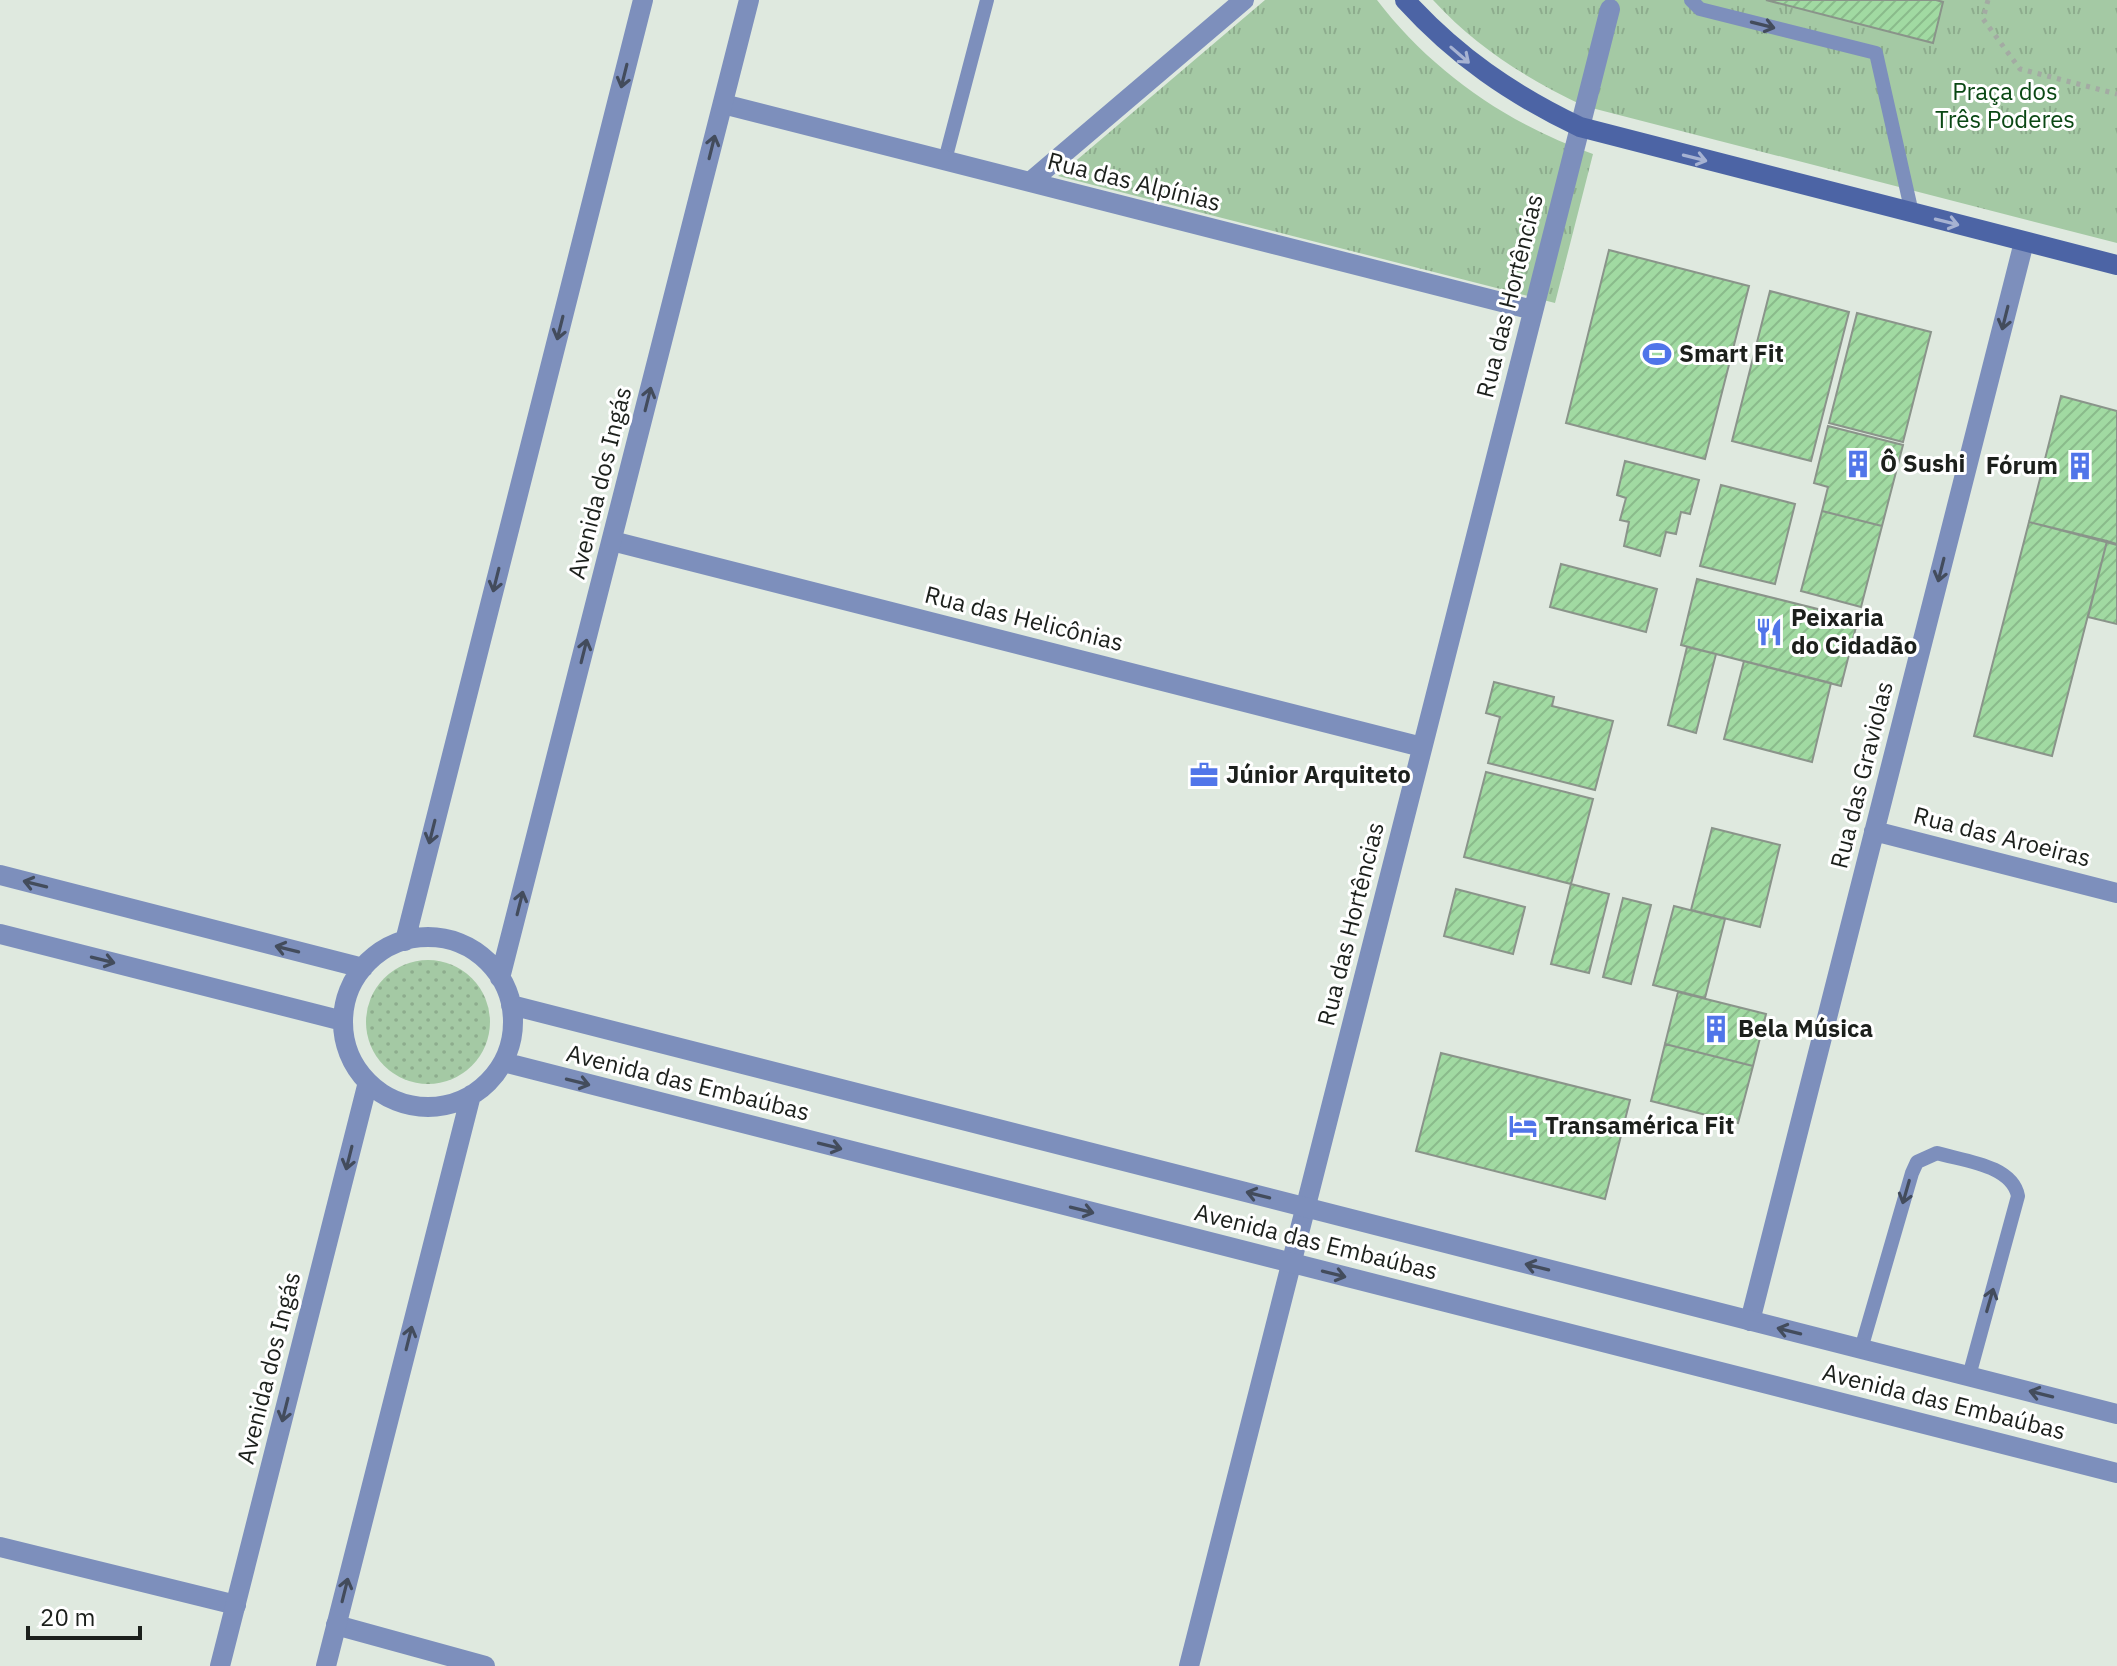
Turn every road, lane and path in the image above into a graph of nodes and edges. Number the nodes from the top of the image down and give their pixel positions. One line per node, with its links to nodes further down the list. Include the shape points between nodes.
1 (643, 0): 24 (street, one-way to 24)
2 (749, 0): 10 (street, Avenida dos Ingás)
3 (987, 0): 12 (lane)
4 (1244, 0): 13 (street)
5 (1405, 0): 11 (main road, one-way to 11, via 1479,71)
6 (1691, 0): 14 (lane, one-way to 14, via 1700,9 1876,53)
7 (1988, 0): 9 (path, via 1983,19 2020,69)
8 (1610, 9): 11 (street, Rua das Hortências)
9 (2117, 94)
10 (723, 104): 12 (street, Rua das Alpínias); 18 (street, Avenida dos Ingás, one-way to 10)
11 (1580, 127): 14 (main road, one-way to 14); 17 (street, Rua das Hortências)
12 (945, 160): 13 (street, Rua das Alpínias)
13 (1030, 182): 17 (street, Rua das Alpínias)
14 (1912, 213): 15 (main road, one-way to 15)
15 (2024, 242): 16 (main road); 20 (street, Rua das Graviolas, one-way to 20)
16 (2117, 265)
17 (1533, 310): 19 (street, Rua das Hortências)
18 (612, 541): 19 (street, Rua das Helicônias); 26 (street, Avenida dos Ingás, one-way to 18)
19 (1422, 747): 32 (street, Rua das Hortências)
20 (1874, 831): 22 (street, Rua das Aroeiras); 34 (street, Rua das Graviolas)
21 (0, 875): 25 (street, one-way to 21)
22 (2117, 893)
23 (0, 934): 28 (street, one-way to 28)
24 (405, 941): 25 (street); 26 (street, via 423,937 465,945)
25 (363, 968): 28 (street, via 351,986)
26 (500, 978): 27 (street)
27 (511, 1005): 29 (street, via 513,1032); 32 (street, Avenida das Embaúbas, one-way to 27)
28 (343, 1021): 30 (street, via 349,1054)
29 (503, 1062): 31 (street); 33 (street, Avenida das Embaúbas, one-way to 33)
30 (368, 1082): 31 (street, via 397,1102 420,1107 444,1106); 40 (street, Avenida dos Ingás, one-way to 40)
31 (471, 1095): 41 (street, one-way to 31)
32 (1306, 1208): 33 (street, Rua das Hortências); 34 (street, Avenida das Embaúbas, one-way to 32)
33 (1292, 1263): 38 (street, Avenida das Embaúbas, one-way to 38); 45 (street, Rua das Hortências)
34 (1750, 1321): 35 (street, Avenida das Embaúbas, one-way to 34)
35 (1861, 1349): 36 (street, Avenida das Embaúbas); 36 (lane, one-way to 35, via 2018,1196 2015,1183 2004,1174 1937,1153 1917,1162 1912,1173)
36 (1969, 1376): 37 (street, Avenida das Embaúbas, one-way to 36)
37 (2117, 1414)
38 (2117, 1473)
39 (0, 1547): 40 (street)
40 (236, 1605): 42 (street, Avenida dos Ingás)
41 (336, 1625): 43 (street); 44 (street)
42 (220, 1666)
43 (326, 1666)
44 (485, 1666)
45 (1189, 1666)

